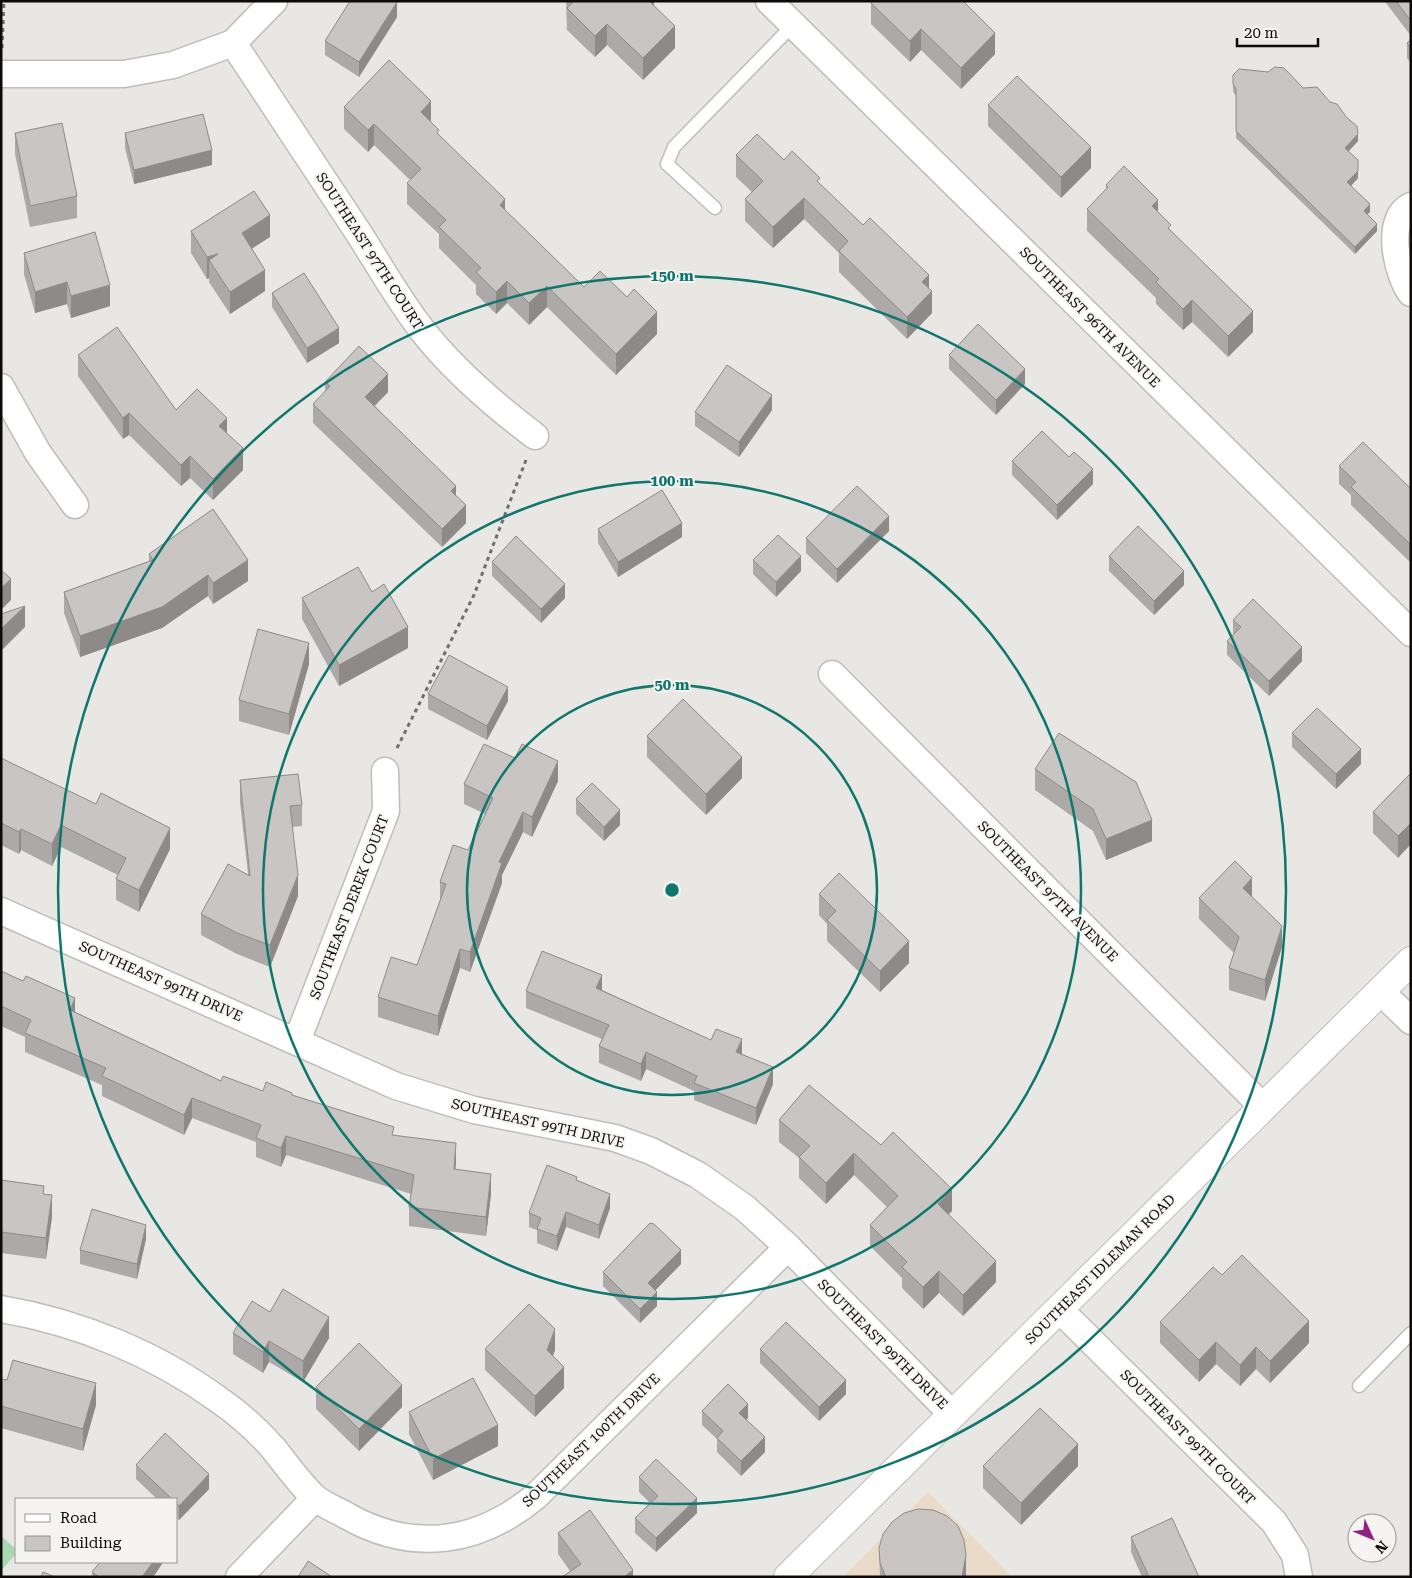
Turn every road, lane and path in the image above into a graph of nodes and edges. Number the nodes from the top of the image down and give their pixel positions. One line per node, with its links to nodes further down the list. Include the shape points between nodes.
1 (4, 1): 6 (path)
2 (274, 1): 5 (street)
3 (769, 1): 4 (street, SOUTHEAST 96TH AVENUE)
4 (793, 25): 9 (lane, via 674,147 667,164); 14 (street, SOUTHEAST 96TH AVENUE)
5 (233, 43): 7 (street, via 173,65 132,74); 12 (street, SOUTHEAST 97TH COURT, via 422,331 461,374)
6 (2, 54)
7 (1, 74)
8 (1411, 206): 10 (street, via 1406,208 1395,226 1394,251)
9 (715, 208)
10 (1411, 293)
11 (1, 387): 13 (street, via 38,453)
12 (535, 436): 16 (path, via 474,595)
13 (75, 505)
14 (1411, 633)
15 (832, 674): 22 (street, SOUTHEAST 97TH AVENUE)
16 (385, 771): 21 (street, SOUTHEAST DEREK COURT, via 386,812)
17 (1, 911): 21 (street, SOUTHEAST 99TH DRIVE)
18 (1411, 961): 19 (main road, SOUTHEAST IDLEMAN ROAD)
19 (1380, 991): 20 (street); 22 (main road, SOUTHEAST IDLEMAN ROAD)
20 (1411, 1021)
21 (298, 1041): 23 (street, SOUTHEAST 99TH DRIVE, via 396,1086 474,1110 615,1138 651,1151 698,1175 745,1208)
22 (1263, 1107): 25 (main road, SOUTHEAST IDLEMAN ROAD)
23 (788, 1247): 28 (street, SOUTHEAST 99TH DRIVE); 29 (street, SOUTHEAST 100TH DRIVE, via 536,1496 499,1522 477,1532 451,1538 400,1537 377,1530)
24 (1, 1309): 29 (street, SOUTHEAST 100TH DRIVE, via 73,1326 162,1364 220,1400 271,1446)
25 (1060, 1310): 28 (main road, SOUTHEAST IDLEMAN ROAD); 32 (street, SOUTHEAST 99TH COURT, via 1274,1522 1294,1555)
26 (1411, 1333): 27 (lane)
27 (1359, 1386)
28 (952, 1414): 31 (main road, SOUTHEAST IDLEMAN ROAD)
29 (315, 1498): 30 (street)
30 (239, 1577)
31 (788, 1577)
32 (1299, 1577)

